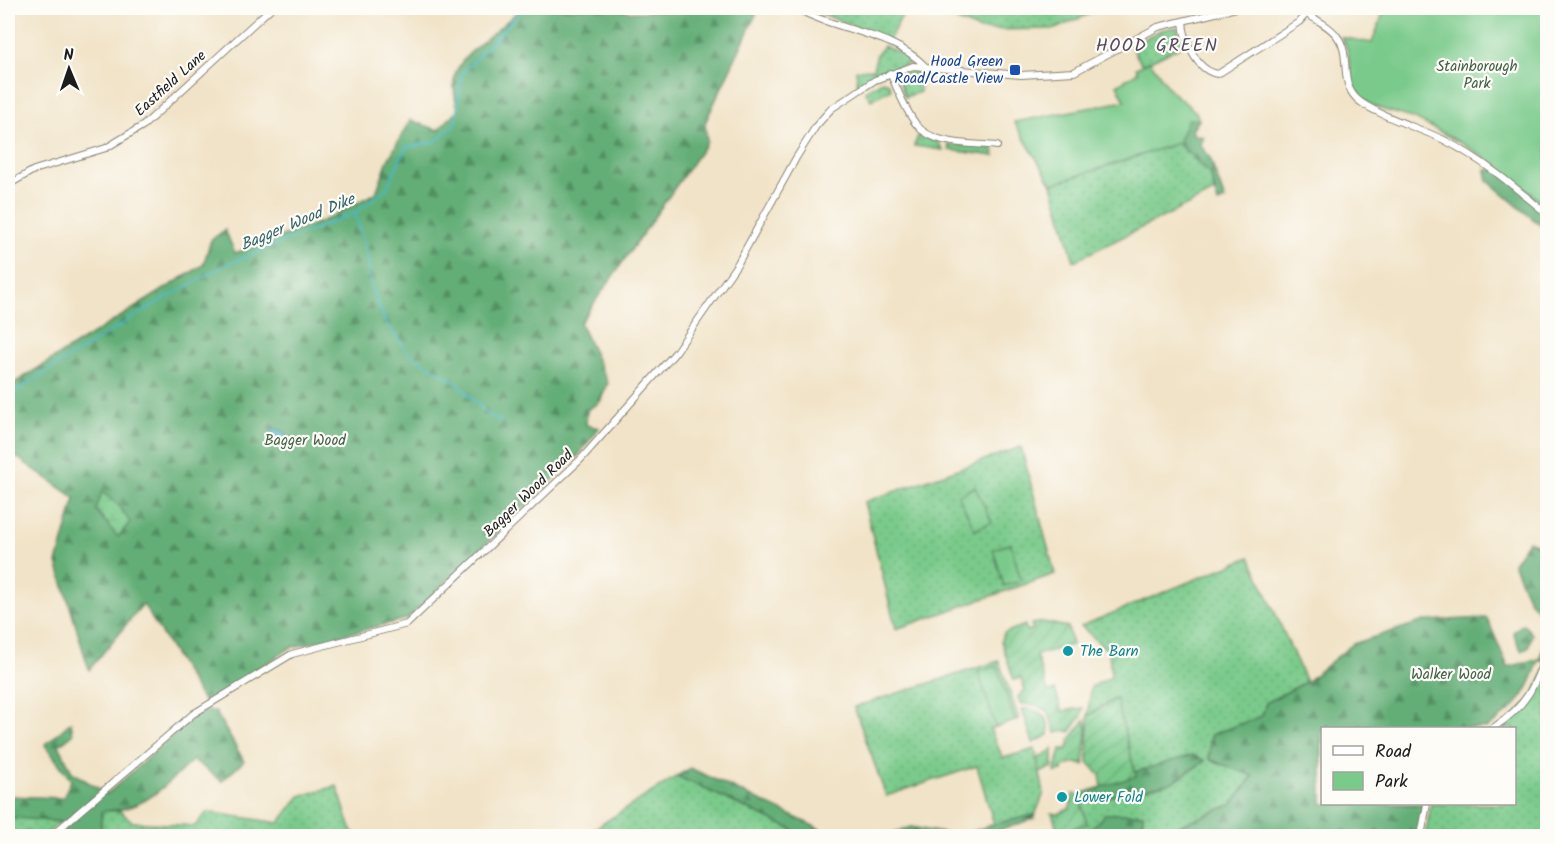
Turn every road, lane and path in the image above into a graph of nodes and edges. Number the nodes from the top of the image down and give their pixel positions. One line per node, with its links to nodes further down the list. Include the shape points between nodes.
1 (271, 8): 10 (street, Eastfield Lane, via 144,124 106,148 33,170)
2 (796, 8): 7 (street, via 894,45)
3 (1236, 8): 6 (street)
4 (1298, 8): 5 (street)
5 (1306, 14): 6 (street, via 1218,74 1208,71 1186,42); 11 (street, via 1337,34 1345,49 1344,74 1357,99 1382,114 1447,141 1497,172)
6 (1183, 21): 7 (street, via 1158,27 1074,72 1021,75)
7 (925, 66): 8 (street, Bagger Wood Road)
8 (890, 73): 9 (street, via 921,130 943,140); 15 (street, Bagger Wood Road, via 822,117 738,262 675,353 581,459 407,624 292,654 193,714)
9 (997, 146)
10 (8, 185)
11 (1548, 215)
12 (1548, 648): 13 (street, via 1530,694)
13 (1496, 727)
14 (1427, 805): 16 (street)
15 (51, 837)
16 (1421, 837)

